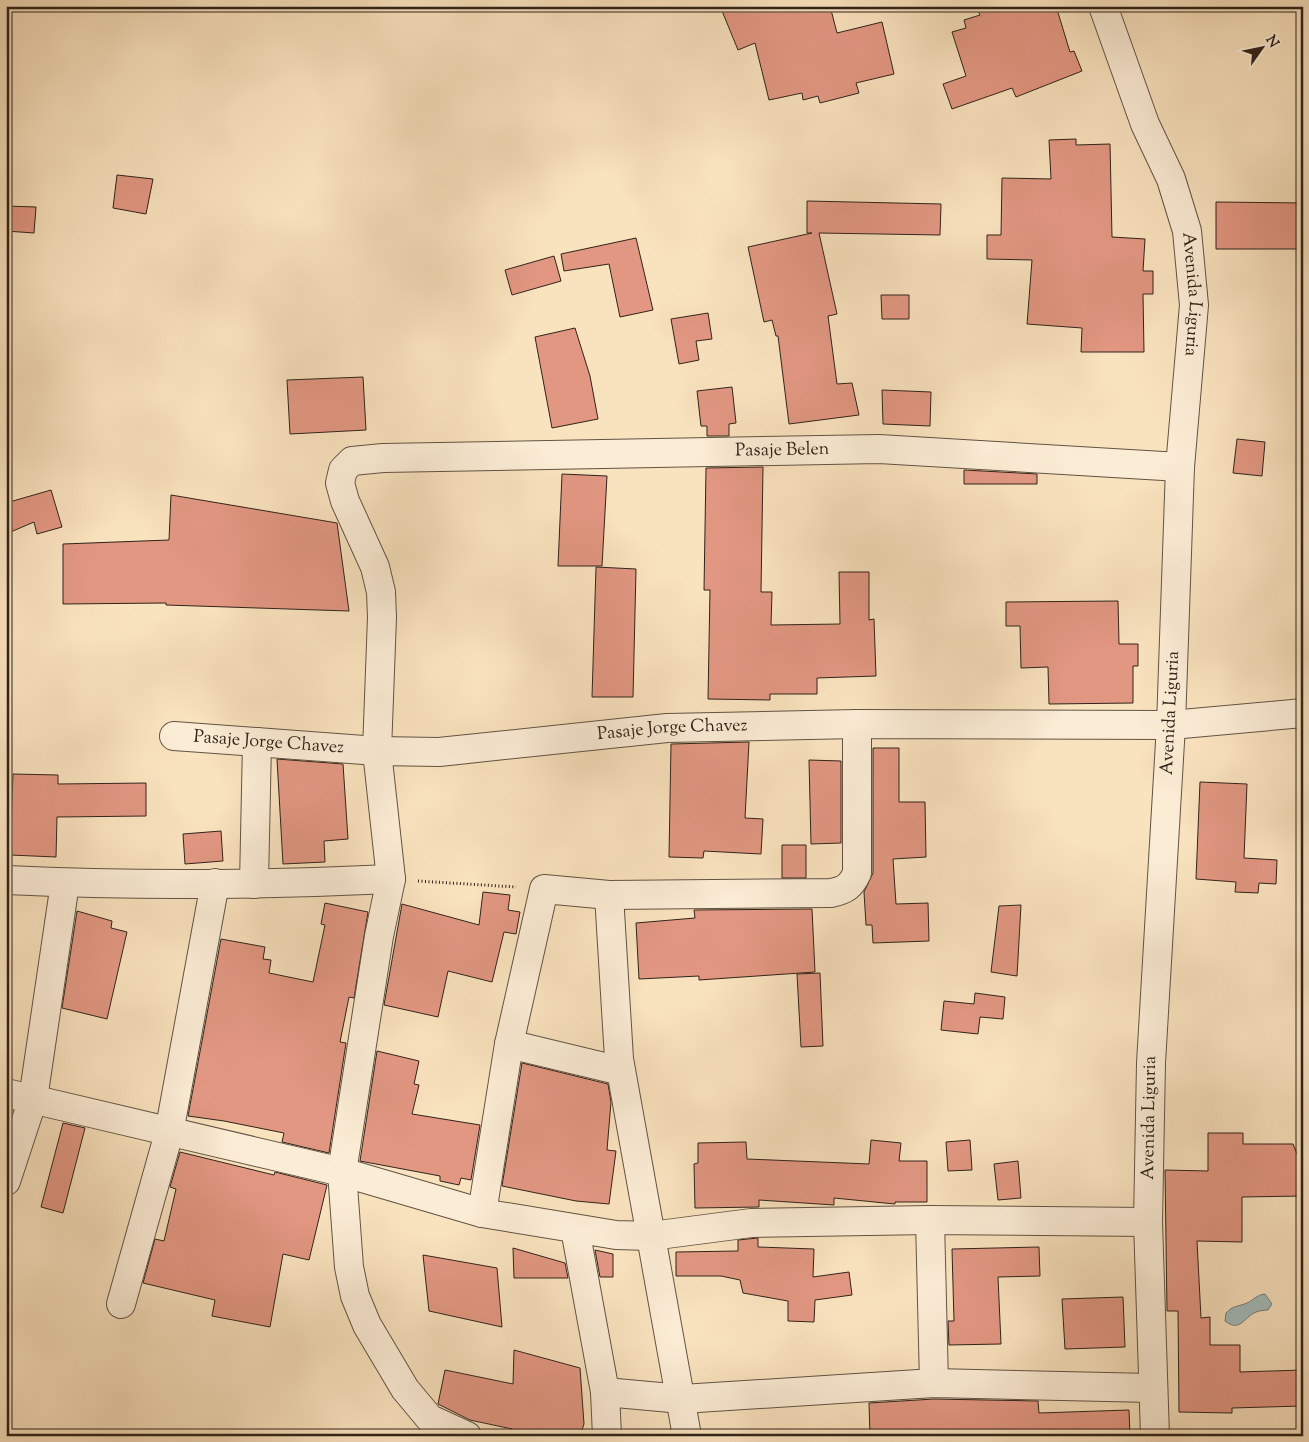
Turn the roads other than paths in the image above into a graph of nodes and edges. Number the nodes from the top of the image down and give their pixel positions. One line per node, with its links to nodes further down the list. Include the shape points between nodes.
1 (1103, 6): 2 (street, Avenida Liguria, via 1145,124 1171,179 1187,231 1194,305)
2 (1180, 467): 5 (street, Avenida Liguria); 8 (street, Pasaje Belen, via 879,449 352,461 343,470 340,483 375,568 381,592)
3 (1303, 714): 5 (street, Pasaje Jorge Chavez)
4 (856, 724): 5 (street, Pasaje Jorge Chavez); 8 (street, Pasaje Jorge Chavez, via 667,728 439,752); 14 (street, via 857,873 852,884 843,891)
5 (1171, 725): 24 (street, Avenida Liguria, via 1151,1063)
6 (174, 736): 7 (street, Pasaje Jorge Chavez)
7 (257, 742): 8 (street, Pasaje Jorge Chavez); 13 (street)
8 (377, 750): 9 (street)
9 (391, 879): 13 (street); 20 (street)
10 (6, 880): 11 (street)
11 (64, 883): 12 (street); 18 (street)
12 (216, 883): 13 (street); 19 (street)
13 (254, 884)
14 (609, 895): 15 (street, via 544,889); 16 (street)
15 (509, 1044): 16 (street); 22 (street)
16 (621, 1071): 26 (street)
17 (6, 1094): 18 (street)
18 (33, 1099): 19 (street); 21 (street)
19 (169, 1133): 20 (street); 27 (street)
20 (342, 1172): 22 (street); 32 (street, via 349,1267 355,1296 367,1325 405,1389 430,1419)
21 (6, 1181)
22 (482, 1213): 25 (street)
23 (930, 1220): 24 (street); 26 (street, via 751,1223); 28 (street)
24 (1148, 1222): 29 (street, Avenida Liguria)
25 (575, 1229): 26 (street); 30 (street)
26 (651, 1236): 31 (street)
27 (122, 1304)
28 (934, 1383): 29 (street); 31 (street)
29 (1152, 1388): 35 (street, Avenida Liguria)
30 (605, 1392): 31 (street); 33 (street)
31 (682, 1399): 34 (street)
32 (467, 1436)
33 (607, 1436)
34 (686, 1436)
35 (1155, 1436)

